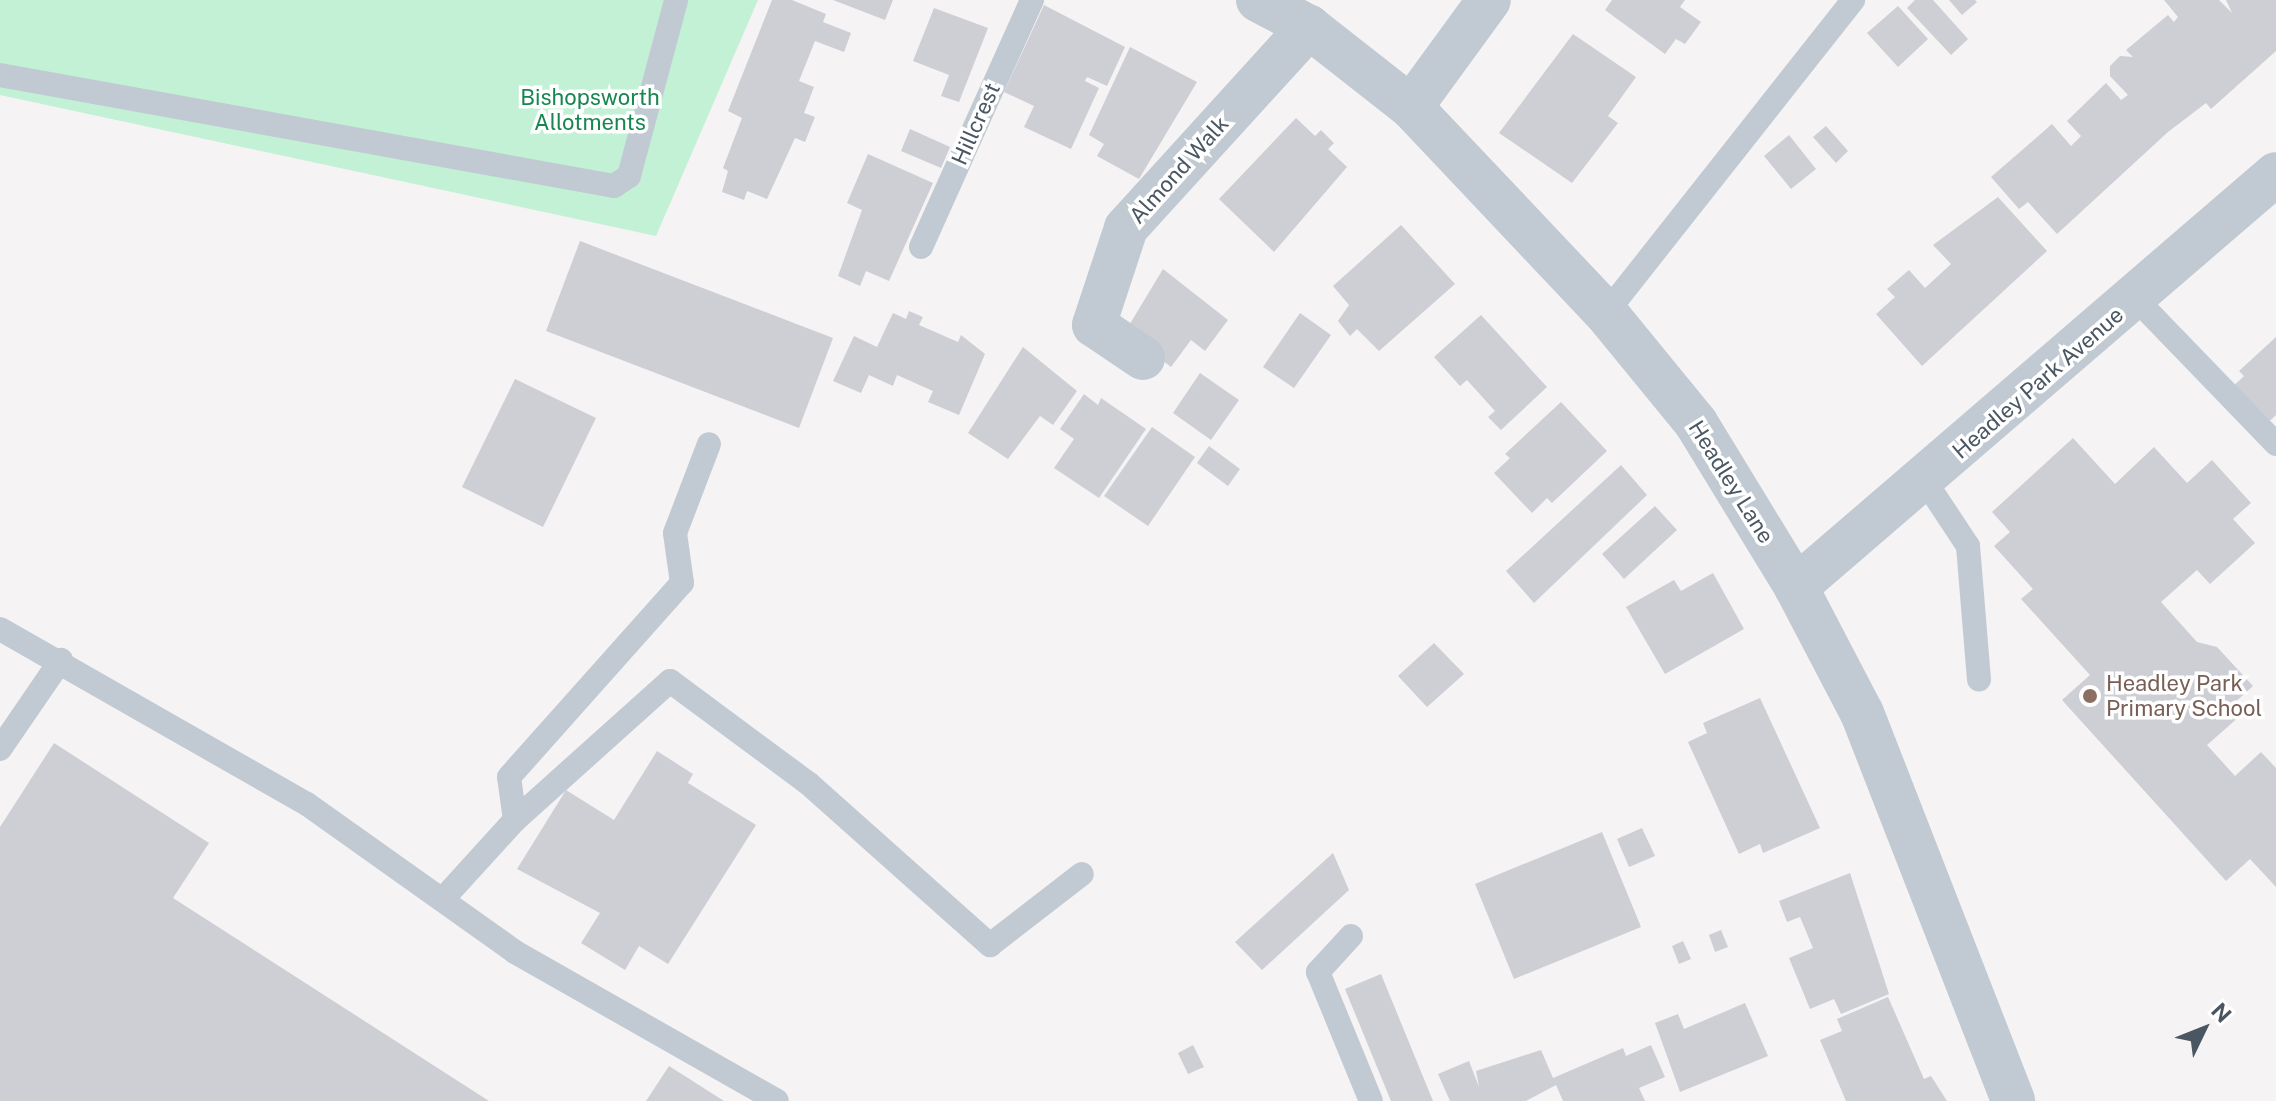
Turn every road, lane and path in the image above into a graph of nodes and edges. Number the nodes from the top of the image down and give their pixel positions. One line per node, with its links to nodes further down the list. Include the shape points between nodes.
1 (676, 0): 7 (lane, via 629,176 614,186)
2 (1032, 0): 10 (lane, Hillcrest)
3 (1258, 0): 6 (street, Headley Lane)
4 (1489, 0): 8 (street)
5 (1853, 0): 12 (lane)
6 (1309, 27): 8 (street, Headley Lane); 13 (street, Almond Walk, via 1126,228 1094,325)
7 (0, 75)
8 (1411, 107): 12 (street, Headley Lane)
9 (2276, 174): 11 (street, Headley Park Avenue)
10 (921, 247)
11 (2135, 298): 15 (lane); 16 (street, Headley Park Avenue)
12 (1606, 313): 17 (street, Headley Lane, via 1696,423)
13 (1143, 358)
14 (709, 444): 22 (lane, via 675,533 682,583 509,777)
15 (2276, 444)
16 (1925, 481): 17 (street, Headley Park Avenue); 20 (lane, via 1968,546)
17 (1796, 587): 28 (street, Headley Lane, via 1862,713)
18 (0, 629): 19 (lane)
19 (61, 660): 21 (lane); 24 (lane, via 307,804)
20 (1979, 680)
21 (0, 749)
22 (515, 820): 23 (lane, via 670,681 808,783 990,945); 24 (lane)
23 (1082, 874)
24 (443, 899): 26 (lane, via 515,952)
25 (1351, 936): 27 (lane, via 1318,972)
26 (777, 1101)
27 (1371, 1101)
28 (2013, 1101)

